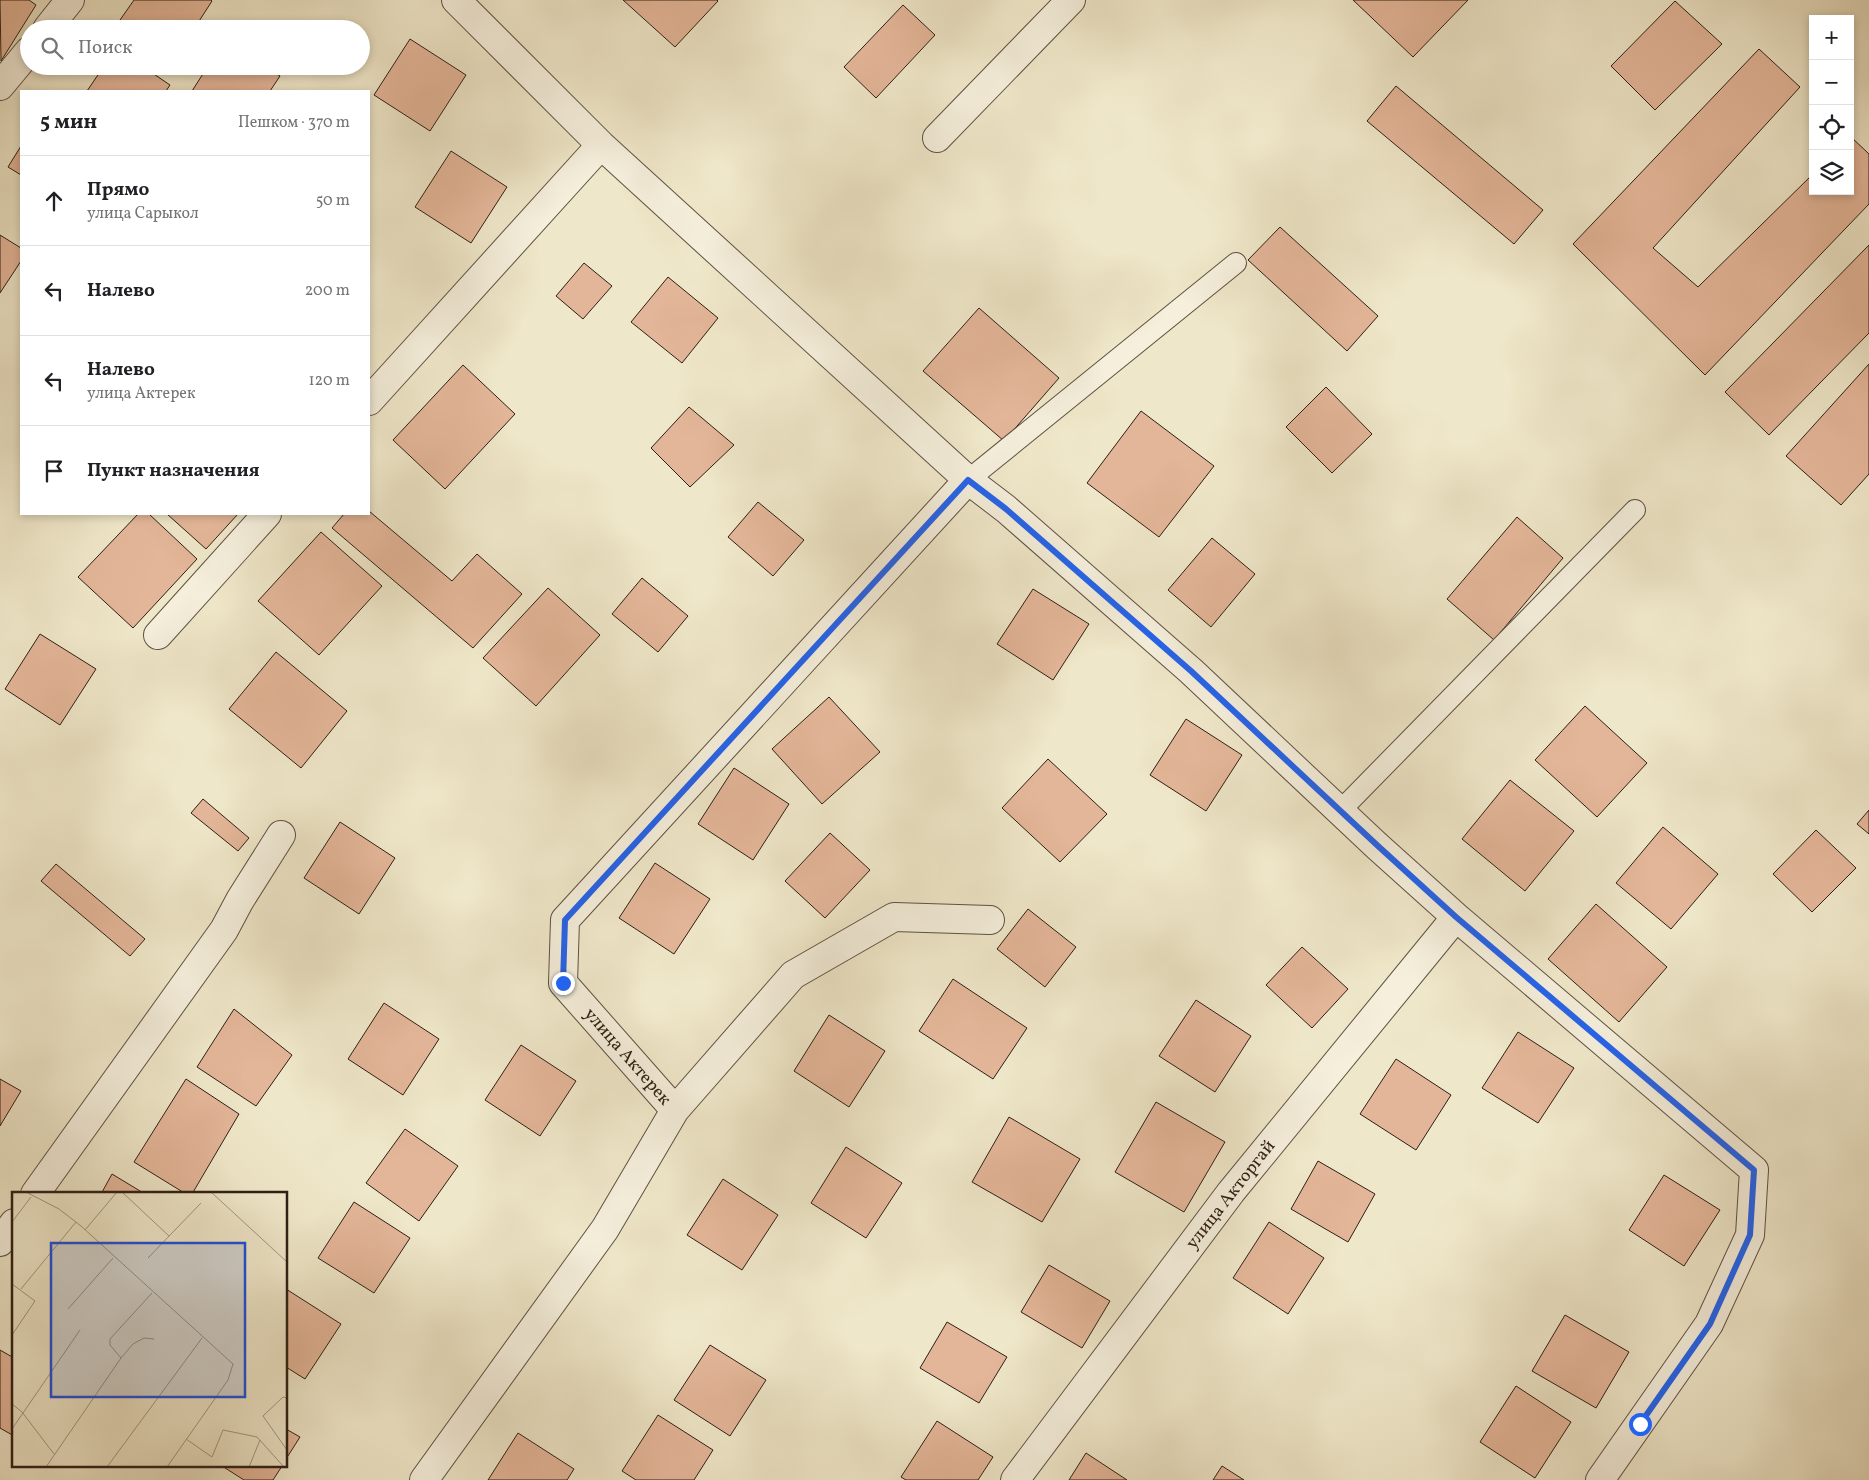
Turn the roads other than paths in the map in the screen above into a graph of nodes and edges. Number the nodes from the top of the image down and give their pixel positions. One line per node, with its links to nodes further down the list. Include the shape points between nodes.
1 (70, 0): 4 (street)
2 (456, 0): 8 (street)
3 (1070, 0): 7 (street)
4 (53, 20)
5 (20, 62): 6 (street)
6 (0, 86)
7 (937, 138)
8 (601, 145): 10 (street); 11 (street)
9 (1236, 263): 11 (lane)
10 (370, 400)
11 (968, 480): 15 (street, via 1006,509 1191,671); 19 (street, улица Актерек, via 565,920 563,983)
12 (1635, 510): 15 (lane)
13 (266, 515): 14 (street)
14 (158, 635)
15 (1340, 811): 17 (street)
16 (281, 835): 20 (street, via 224,930)
17 (1456, 917): 24 (street, улица Акторгай, via 1231,1192); 25 (street, via 1754,1170 1750,1235 1710,1324)
18 (990, 920): 19 (street, via 894,917 793,974)
19 (675, 1110): 23 (street, улица Актерек, via 605,1229)
20 (35, 1192)
21 (12, 1226): 22 (street)
22 (0, 1242)
23 (424, 1480)
24 (1015, 1480)
25 (1600, 1480)

